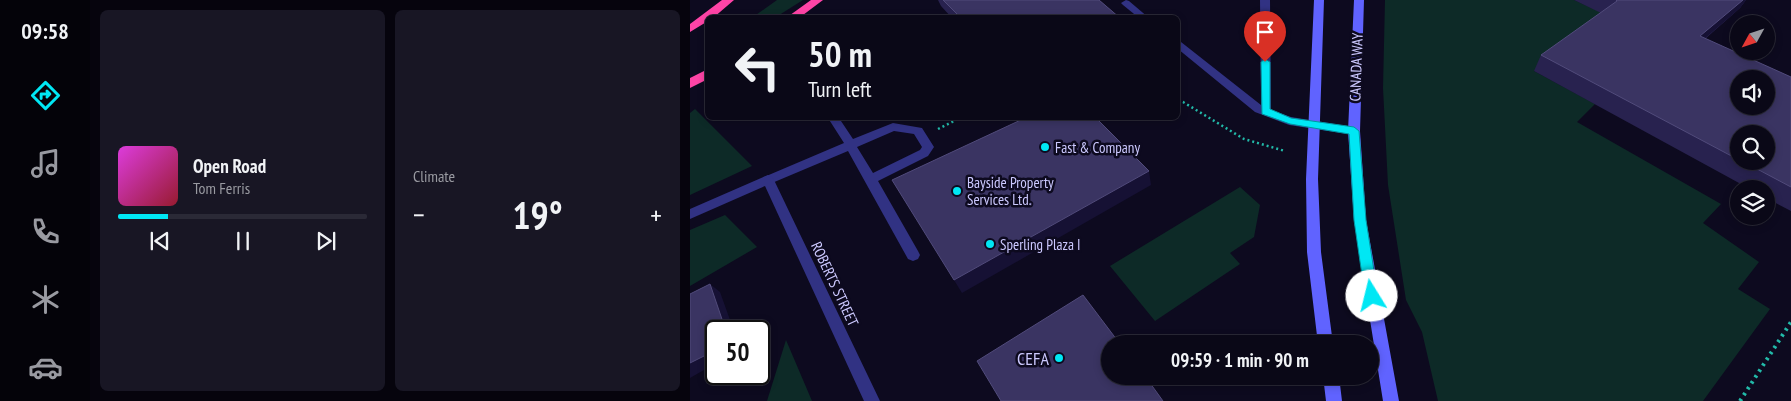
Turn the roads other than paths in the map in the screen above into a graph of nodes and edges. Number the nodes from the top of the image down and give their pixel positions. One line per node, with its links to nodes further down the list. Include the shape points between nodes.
1 (729, 0): 7 (highway)
2 (818, 0): 8 (highway)
3 (1265, 0): 15 (street)
4 (1319, 0): 17 (main road)
5 (1359, 0): 18 (main road, CANADA WAY)
6 (1126, 3): 9 (street)
7 (709, 15)
8 (796, 15)
9 (1141, 15)
10 (705, 18): 11 (highway)
11 (690, 29)
12 (1180, 46): 15 (street, via 1259,109)
13 (705, 74): 14 (highway)
14 (690, 84)
15 (1266, 111): 17 (street)
16 (835, 120): 19 (street)
17 (1313, 126): 18 (street); 24 (main road, via 1314,252)
18 (1354, 131): 28 (main road, CANADA WAY, via 1360,220)
19 (850, 145): 20 (street); 20 (street, via 893,127 918,131 928,147 924,153); 21 (street)
20 (871, 179): 23 (street)
21 (768, 180): 22 (street); 26 (street, ROBERTS STREET)
22 (690, 214)
23 (913, 255)
24 (1325, 335)
25 (1332, 385): 27 (main road)
26 (872, 401)
27 (1334, 401)
28 (1391, 401)

